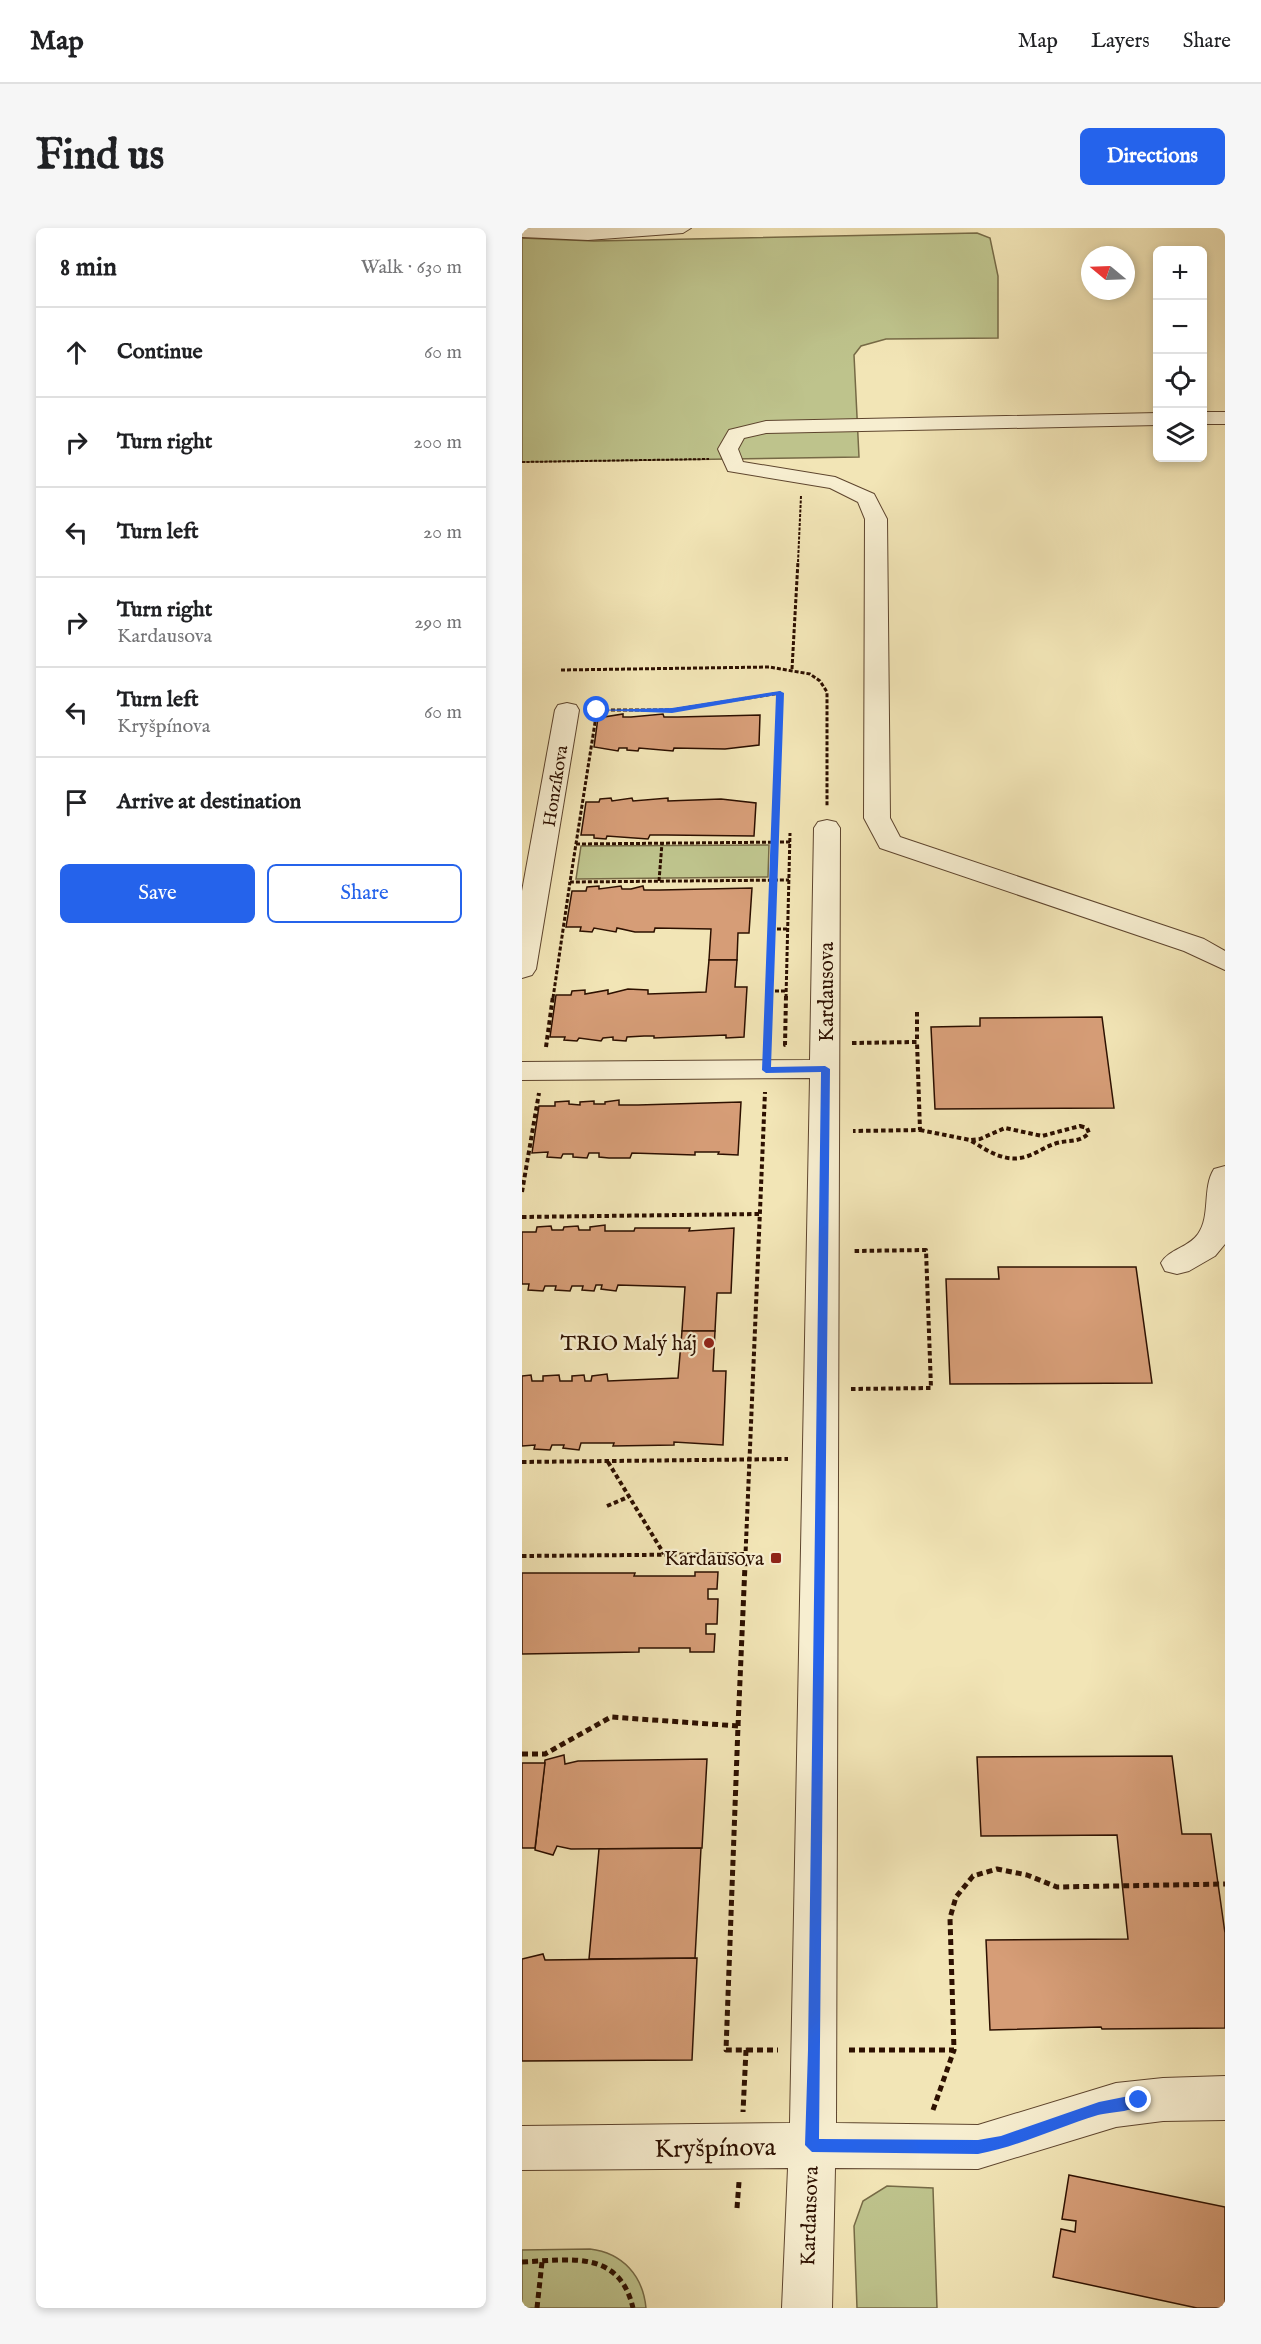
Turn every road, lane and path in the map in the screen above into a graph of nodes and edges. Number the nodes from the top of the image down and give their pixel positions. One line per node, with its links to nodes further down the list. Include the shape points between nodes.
1 (683, 228): 2 (street, via 588,235)
2 (522, 232)
3 (1207, 418): 4 (street)
4 (1225, 418)
5 (1153, 419): 6 (street, via 766,427 736,434 728,449)
6 (731, 459): 7 (path); 25 (street, via 735,467 835,483 867,498 876,519 877,818 889,842 1194,945)
7 (522, 462)
8 (801, 493): 9 (path)
9 (792, 669): 10 (path); 13 (path, via 810,674 827,692)
10 (561, 670)
11 (567, 710): 12 (path); 26 (street, Honzíkova)
12 (597, 710): 15 (path, via 672,710 780,693); 18 (path)
13 (827, 828): 32 (street, Kardausova)
14 (790, 833): 16 (path)
15 (774, 842): 16 (path); 17 (path); 21 (path)
16 (790, 842): 19 (path)
17 (663, 843): 18 (path); 20 (path)
18 (576, 844): 22 (path)
19 (789, 880): 21 (path); 24 (path)
20 (659, 881): 21 (path); 22 (path)
21 (773, 881): 23 (path)
22 (570, 882): 34 (path)
23 (771, 929): 24 (path); 27 (path)
24 (789, 929): 28 (path)
25 (1225, 962)
26 (522, 969)
27 (769, 991): 28 (path); 33 (path)
28 (787, 991): 31 (path, via 785,1045)
29 (917, 1012): 30 (path)
30 (917, 1042): 32 (path); 35 (path)
31 (797, 1045)
32 (836, 1056): 33 (street); 60 (street, Kardausova)
33 (766, 1070): 34 (street); 42 (path)
34 (532, 1071): 41 (path)
35 (920, 1130): 36 (path); 38 (path)
36 (846, 1131)
37 (991, 1136): 38 (path); 39 (path); 39 (path, via 1011,1128 1048,1136 1073,1124 1087,1128 1089,1133 1082,1140 1055,1143 1020,1158 1003,1158)
38 (970, 1140): 39 (path)
39 (989, 1152)
40 (1225, 1176): 45 (street, via 1216,1238 1200,1254)
41 (522, 1192)
42 (759, 1214): 43 (path); 48 (path)
43 (522, 1216)
44 (847, 1251): 46 (path, via 926,1250 931,1388)
45 (1177, 1263)
46 (847, 1389)
47 (791, 1459): 48 (path)
48 (749, 1460): 49 (path); 54 (path)
49 (608, 1461): 50 (path); 51 (path)
50 (522, 1462)
51 (628, 1497): 52 (path); 53 (path)
52 (607, 1506)
53 (664, 1554): 54 (path); 55 (path)
54 (746, 1554): 56 (path)
55 (522, 1556)
56 (738, 1726): 57 (path, via 611,1717 545,1754); 59 (path, via 726,2050)
57 (522, 1754)
58 (1225, 1884): 61 (path, via 1057,1887 997,1869 973,1876 956,1897 950,1918)
59 (746, 2050): 60 (path); 65 (path)
60 (815, 2050): 61 (path); 64 (street, Kardausova)
61 (954, 2050): 63 (path)
62 (1225, 2098): 64 (street, Kryšpínova, via 1139,2100 978,2147)
63 (931, 2116)
64 (812, 2145): 65 (street, Kryšpínova); 72 (street, Kardausova)
65 (741, 2147): 66 (street, Kryšpínova); 67 (path)
66 (522, 2148)
67 (737, 2208)
68 (522, 2262): 69 (path)
69 (542, 2262): 70 (path); 71 (path, via 578,2260 608,2266 627,2285)
70 (537, 2308)
71 (633, 2308)
72 (807, 2308)

